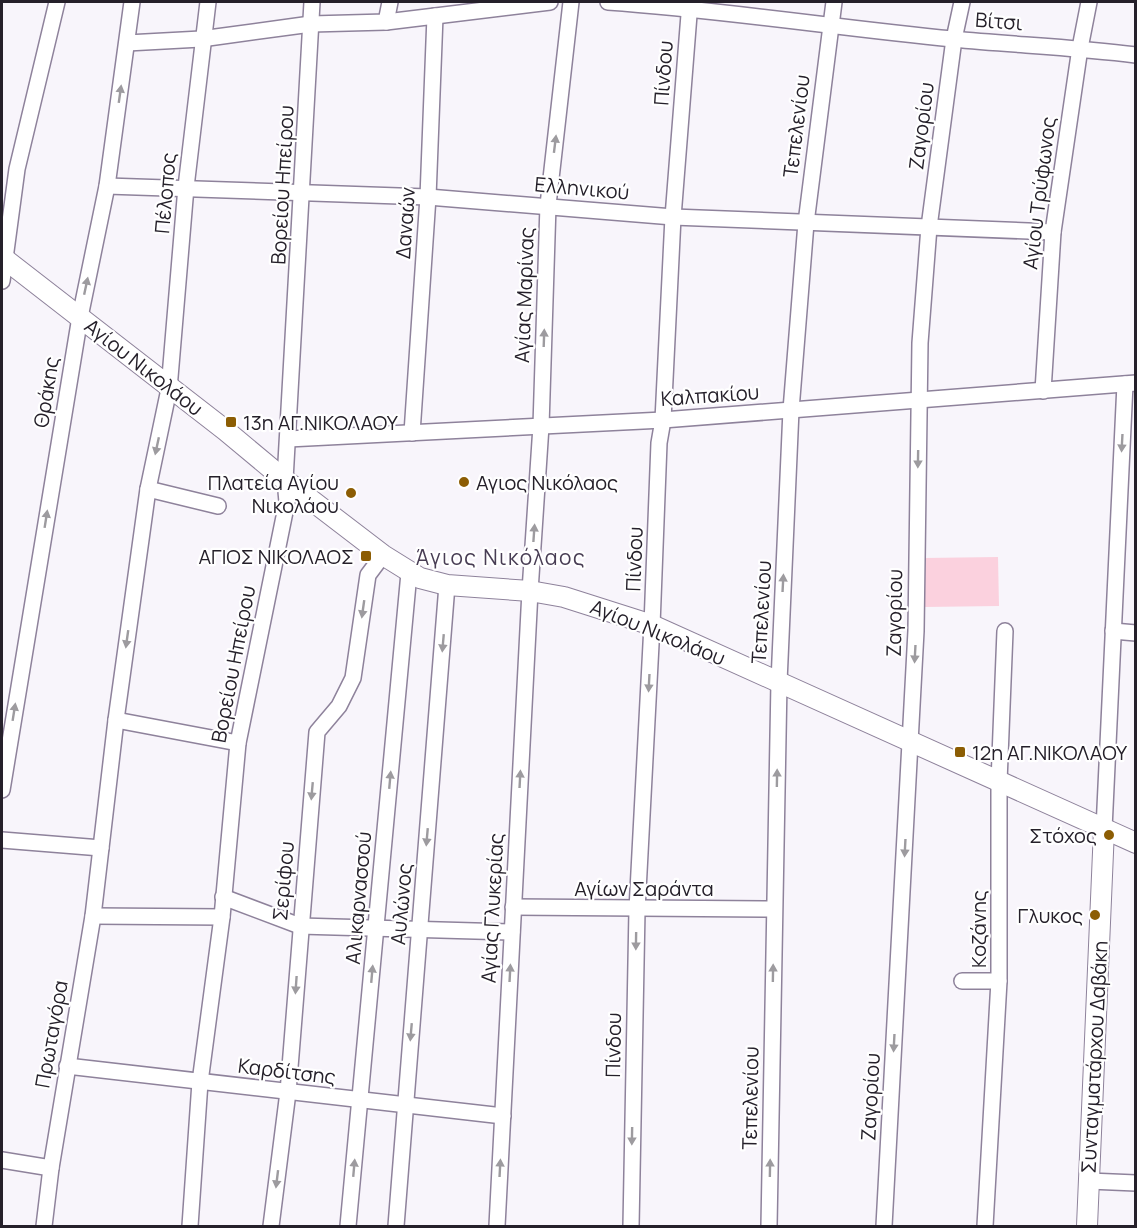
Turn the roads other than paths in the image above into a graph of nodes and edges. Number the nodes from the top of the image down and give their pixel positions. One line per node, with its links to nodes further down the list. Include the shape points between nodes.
1 (57, 2): 31 (street, via 17,169)
2 (132, 2): 19 (street, Θράκης)
3 (208, 2): 17 (street, Πέλοπος)
4 (312, 2): 15 (street, Βορείου Ηπείρου)
5 (390, 2): 14 (street)
6 (550, 2): 13 (street)
7 (571, 2): 26 (street, Αγίας Μαρίνας, one-way to 7)
8 (608, 2): 12 (street, Βίτσι)
9 (834, 2): 16 (street, Τεπελενίου)
10 (962, 2): 18 (street, Ζαγορίου)
11 (1089, 2): 20 (street, Αγίου Τρύφωνος)
12 (689, 4): 16 (street, Βίτσι); 27 (street, Πίνδου)
13 (435, 16): 14 (street); 25 (street, Δαναών)
14 (386, 22): 15 (street)
15 (311, 24): 17 (street); 24 (street, Βορείου Ηπείρου)
16 (829, 24): 18 (street, Βίτσι); 28 (street, Τεπελενίου)
17 (201, 39): 19 (street); 23 (street, Πέλοπος)
18 (954, 39): 20 (street, Βίτσι); 29 (street, Ζαγορίου)
19 (127, 43): 22 (street, Θράκης, one-way to 19)
20 (1080, 48): 21 (street, Βίτσι); 30 (street, Αγίου Τρύφωνος)
21 (1136, 55)
22 (107, 186): 23 (street, Ελληνικού); 33 (street, Θράκης, one-way to 22)
23 (186, 187): 24 (street, Ελληνικού); 35 (street, Πέλοπος)
24 (303, 194): 25 (street, Ελληνικού); 42 (street, Βορείου Ηπείρου)
25 (428, 197): 26 (street, Ελληνικού); 41 (street, Δαναών)
26 (548, 206): 27 (street, Ελληνικού); 40 (street, Αγίας Μαρίνας, one-way to 26)
27 (673, 217): 28 (street, Ελληνικού); 39 (street, Πίνδου)
28 (806, 223): 29 (street, Ελληνικού); 38 (street, Τεπελενίου)
29 (929, 227): 30 (street, Ελληνικού); 37 (street, Ζαγορίου)
30 (1053, 231): 36 (street, Αγίου Τρύφωνος)
31 (4, 259): 32 (street); 33 (street, Αγίου Νικολάου)
32 (2, 281)
33 (80, 317): 35 (street, Αγίου Νικολάου); 59 (street, Θράκης, one-way to 33)
34 (1130, 384): 36 (street, Καλπακίου); 52 (street, Συνταγματάρχου Δαβάκη, one-way to 52)
35 (169, 389): 43 (street, Αγίου Νικολάου); 44 (street, Πέλοπος, one-way to 44)
36 (1043, 391): 37 (street, Καλπακίου)
37 (919, 400): 38 (street, Καλπακίου); 56 (street, Ζαγορίου, one-way to 56)
38 (791, 410): 39 (street, Καλπακίου); 54 (street, Τεπελενίου, one-way to 38)
39 (663, 420): 40 (street, Καλπακίου); 50 (street, Πίνδου, via 658,443)
40 (541, 426): 41 (street, Καλπακίου); 49 (street, Αγίας Μαρίνας, one-way to 40)
41 (412, 433): 42 (street, Καλπακίου)
42 (288, 439): 43 (street, Βορείου Ηπείρου)
43 (285, 480): 46 (street, Αγίου Νικολάου); 57 (street, Βορείου Ηπείρου, via 287,502)
44 (148, 489): 45 (street); 55 (street, Πέλοπος, one-way to 55)
45 (218, 506)
46 (383, 555): 47 (street, Αγίου Νικολάου); 70 (street, Σερίφου, one-way to 70, via 368,575 353,678 339,706 317,732)
47 (410, 573): 48 (street, Αγίου Νικολάου); 71 (street, Αλικαρνασσού, one-way to 47)
48 (447, 585): 49 (street, Αγίου Νικολάου); 72 (street, Αυλώνος, one-way to 72)
49 (530, 591): 50 (street, Αγίου Νικολάου, via 590,604); 65 (street, Αγίας Γλυκερίας, one-way to 49)
50 (652, 625): 54 (street, Αγίου Νικολάου); 67 (street, Πίνδου, one-way to 67)
51 (1005, 631): 58 (street, Κοζάνης)
52 (1113, 631): 53 (street); 60 (street, Συνταγματάρχου Δαβάκη)
53 (1136, 633)
54 (779, 682): 56 (street, Αγίου Νικολάου); 66 (street, Τεπελενίου, one-way to 54)
55 (116, 720): 57 (street); 63 (street, Πρωταγόρα)
56 (911, 742): 58 (street, Αγίου Νικολάου); 94 (street, Ζαγορίου, one-way to 94)
57 (238, 744): 64 (street, Βορείου Ηπείρου)
58 (999, 782): 60 (street, Αγίου Νικολάου); 75 (street, Κοζάνης)
59 (2, 790)
60 (1104, 829): 62 (street, Αγίου Νικολάου); 84 (street, Συνταγματάρχου Δαβάκη)
61 (2, 840): 63 (street)
62 (1136, 843)
63 (100, 848): 68 (street, Πρωταγόρα)
64 (223, 897): 69 (street, Βορείου Ηπείρου); 70 (street)
65 (513, 907): 67 (street, Αγίων Σαράντα); 73 (street, Αγίας Γλυκερίας)
66 (774, 909): 67 (street, Αγίων Σαράντα); 93 (street, Τεπελενίου, one-way to 66)
67 (637, 910): 92 (street, Πίνδου, one-way to 92)
68 (93, 916): 69 (street); 76 (street, Πρωταγόρα)
69 (222, 917): 77 (street, Βορείου Ηπείρου)
70 (300, 926): 71 (street); 78 (street, Σερίφου, one-way to 78)
71 (376, 930): 72 (street); 79 (street, Αλικαρνασσού, one-way to 71)
72 (420, 930): 73 (street); 80 (street, Αυλώνος, one-way to 80)
73 (512, 932): 81 (street, Αγίας Γλυκερίας, one-way to 73)
74 (962, 981): 75 (street)
75 (999, 981): 95 (street, Κοζάνης)
76 (67, 1066): 77 (street, Καρδίτσης); 83 (street, Πρωταγόρα)
77 (200, 1082): 78 (street, Καρδίτσης); 87 (street, Βορείου Ηπείρου)
78 (288, 1092): 79 (street, Καρδίτσης); 88 (street, Σερίφου, one-way to 88)
79 (360, 1100): 80 (street, Καρδίτσης); 89 (street, Αλικαρνασσού, one-way to 79)
80 (405, 1106): 81 (street, Καρδίτσης); 90 (street, Αυλώνος)
81 (503, 1116): 91 (street, Αγίας Γλυκερίας, one-way to 81)
82 (2, 1160): 83 (street)
83 (51, 1168): 86 (street, Πρωταγόρα)
84 (1089, 1181): 85 (street); 96 (street, Συνταγματάρχου Δαβάκη)
85 (1136, 1183)
86 (44, 1227)
87 (190, 1227)
88 (271, 1227)
89 (348, 1227)
90 (396, 1227)
91 (497, 1227)
92 (631, 1227)
93 (768, 1227)
94 (884, 1227)
95 (985, 1227)
96 (1086, 1227)

